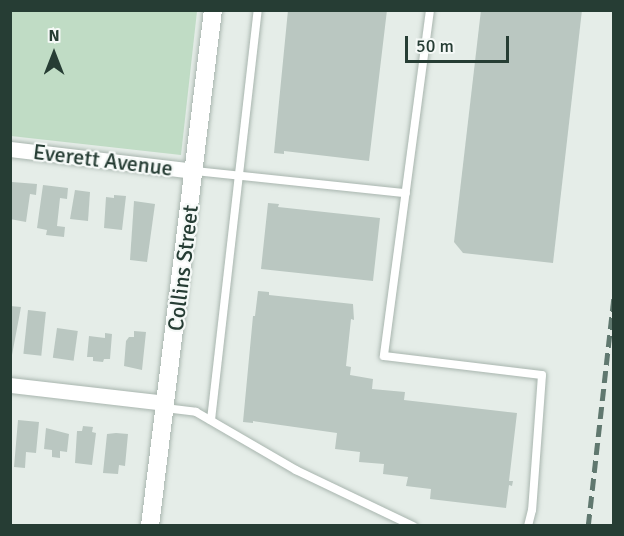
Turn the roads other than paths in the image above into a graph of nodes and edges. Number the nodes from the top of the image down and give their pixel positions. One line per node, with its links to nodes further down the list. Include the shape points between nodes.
1 (213, 10): 5 (street, Collins Street)
2 (258, 10): 6 (lane)
3 (430, 10): 7 (lane)
4 (10, 149): 5 (street, Everett Avenue)
5 (195, 171): 6 (lane); 9 (street, Collins Street)
6 (238, 177): 7 (lane); 10 (lane)
7 (406, 194): 13 (lane, via 384,356 542,375)
8 (10, 385): 9 (street)
9 (165, 405): 10 (lane); 11 (street, Collins Street)
10 (211, 420): 12 (lane, via 296,470)
11 (150, 525)
12 (413, 525)
13 (528, 525)

